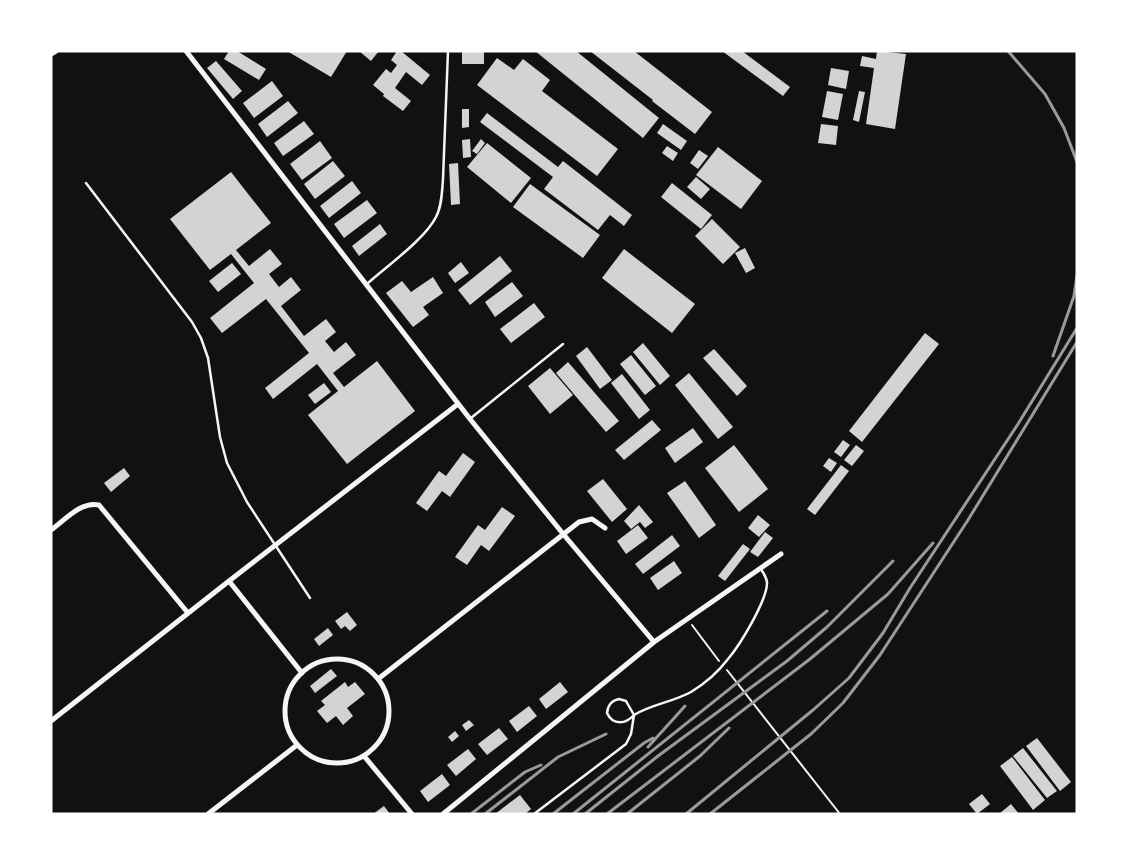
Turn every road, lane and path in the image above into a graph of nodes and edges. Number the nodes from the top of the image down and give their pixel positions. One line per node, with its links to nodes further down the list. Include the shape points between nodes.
1 (56, 51): 4 (street)
2 (186, 51): 6 (street)
3 (448, 51): 6 (lane, via 442,195 437,215 428,230)
4 (51, 54)
5 (86, 183): 13 (lane, via 201,338 208,358 227,463)
6 (366, 285): 8 (street)
7 (563, 344): 9 (lane)
8 (458, 404): 9 (street); 13 (street)
9 (470, 419): 12 (street)
10 (605, 528): 12 (street, via 592,519 579,522)
11 (51, 530): 18 (street, via 83,506 99,505)
12 (564, 535): 20 (street); 24 (street)
13 (275, 546): 16 (street); 17 (lane)
14 (781, 554): 15 (street)
15 (760, 568): 19 (street); 25 (lane, via 767,582 760,608 728,660 691,692)
16 (229, 581): 18 (street); 23 (street)
17 (310, 598)
18 (188, 613): 26 (street)
19 (687, 619): 20 (street); 21 (path)
20 (654, 642): 31 (street)
21 (721, 663)
22 (727, 671): 33 (path)
23 (302, 673): 24 (street, via 333,659 365,667); 27 (street, via 290,689 285,708 287,728)
24 (378, 679): 28 (street, via 386,694 389,711 386,729)
25 (634, 715): 25 (lane, via 627,722 617,722 608,716 608,709 613,701 619,699 626,702); 32 (lane, via 626,744)
26 (51, 721)
27 (297, 745): 28 (street, via 321,761 350,762); 29 (street)
28 (364, 756): 30 (street)
29 (208, 814)
30 (412, 814)
31 (443, 814)
32 (534, 814)
33 (840, 814)

